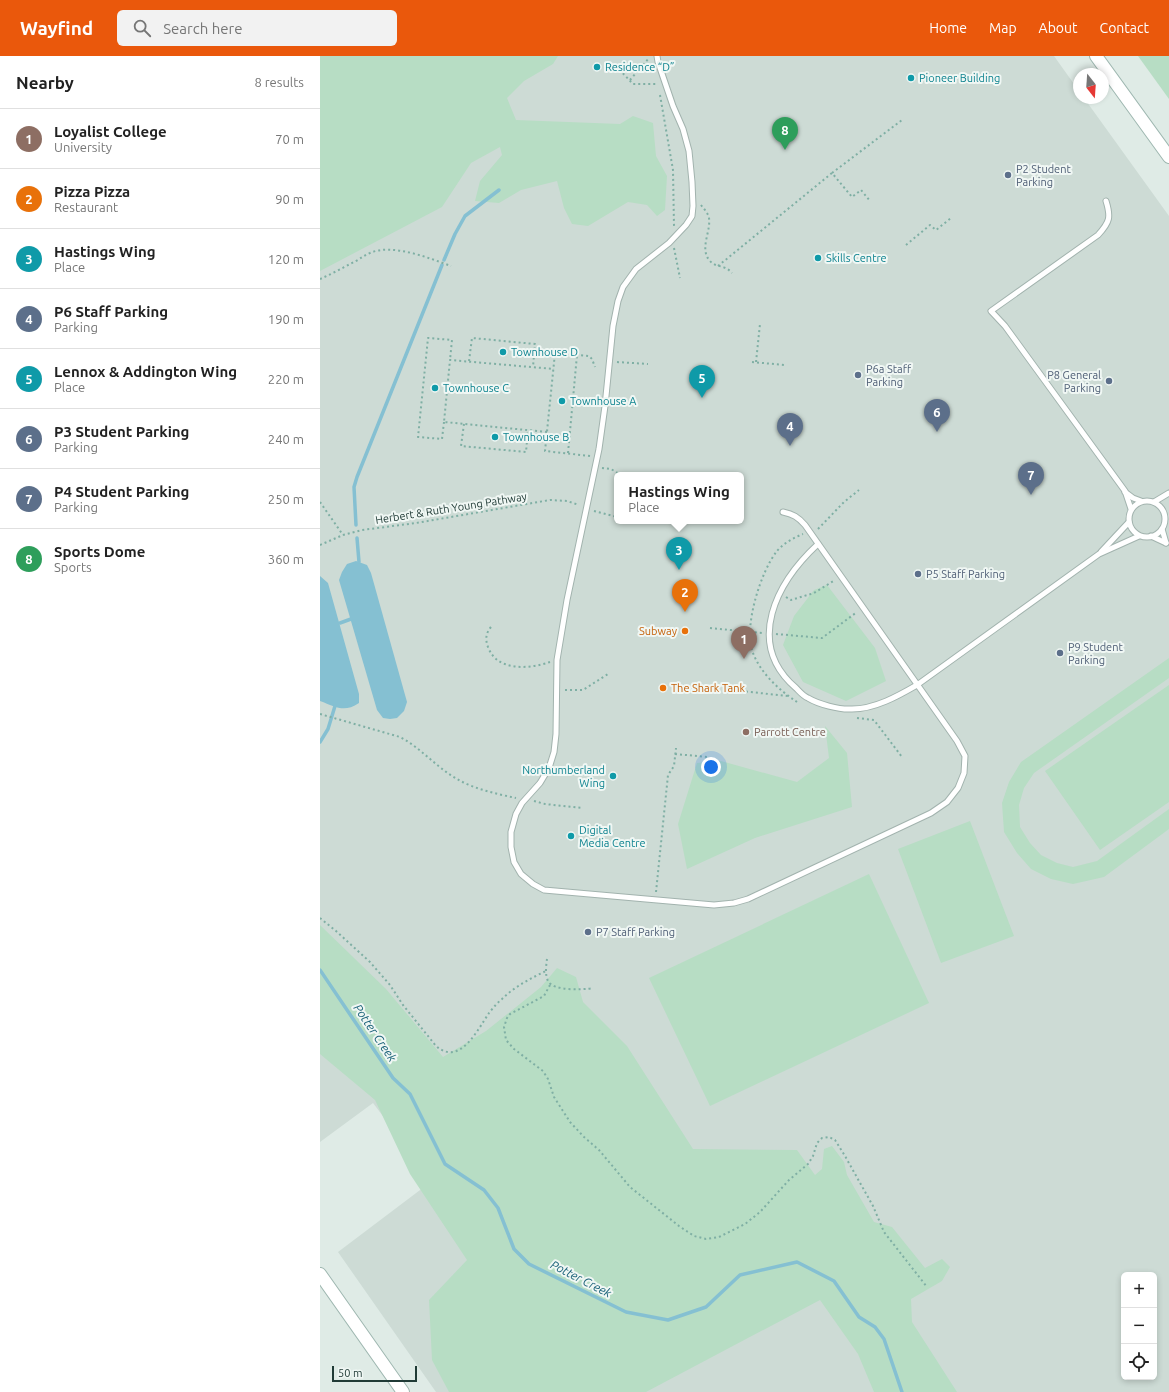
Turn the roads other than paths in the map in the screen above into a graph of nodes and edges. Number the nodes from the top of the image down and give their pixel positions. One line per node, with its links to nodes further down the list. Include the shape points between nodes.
1 (657, 56): 18 (lane, via 689,151 693,194 692,216 675,237 636,269 623,287 618,301 595,468 557,660 554,752 549,768 540,783 525,799 516,814 511,832 514,862 521,874 544,890 714,905 748,899 931,813 947,802 958,788 964,773 964,756 957,741)
2 (1096, 56): 3 (street)
3 (1169, 157)
4 (1106, 201): 5 (lane, via 1109,215 1107,225 1098,235 991,311 1005,326)
5 (1125, 491): 7 (lane); 9 (lane)
6 (1169, 493): 8 (lane)
7 (1141, 501): 8 (lane); 9 (lane)
8 (1154, 502): 11 (lane, via 1163,510)
9 (1131, 509): 12 (lane)
10 (783, 512): 16 (lane, via 798,518)
11 (1167, 521): 13 (lane)
12 (1129, 522): 14 (lane); 17 (lane)
13 (1162, 528): 15 (lane); 15 (lane, via 1166,543)
14 (1139, 536): 15 (lane); 17 (lane)
15 (1151, 536)
16 (818, 544): 18 (lane); 18 (lane, via 791,574 779,594 770,618 772,655 781,671 807,698 828,706 852,709 875,705)
17 (1099, 554): 18 (lane)
18 (917, 685)
19 (320, 1274): 20 (street)
20 (403, 1392)

